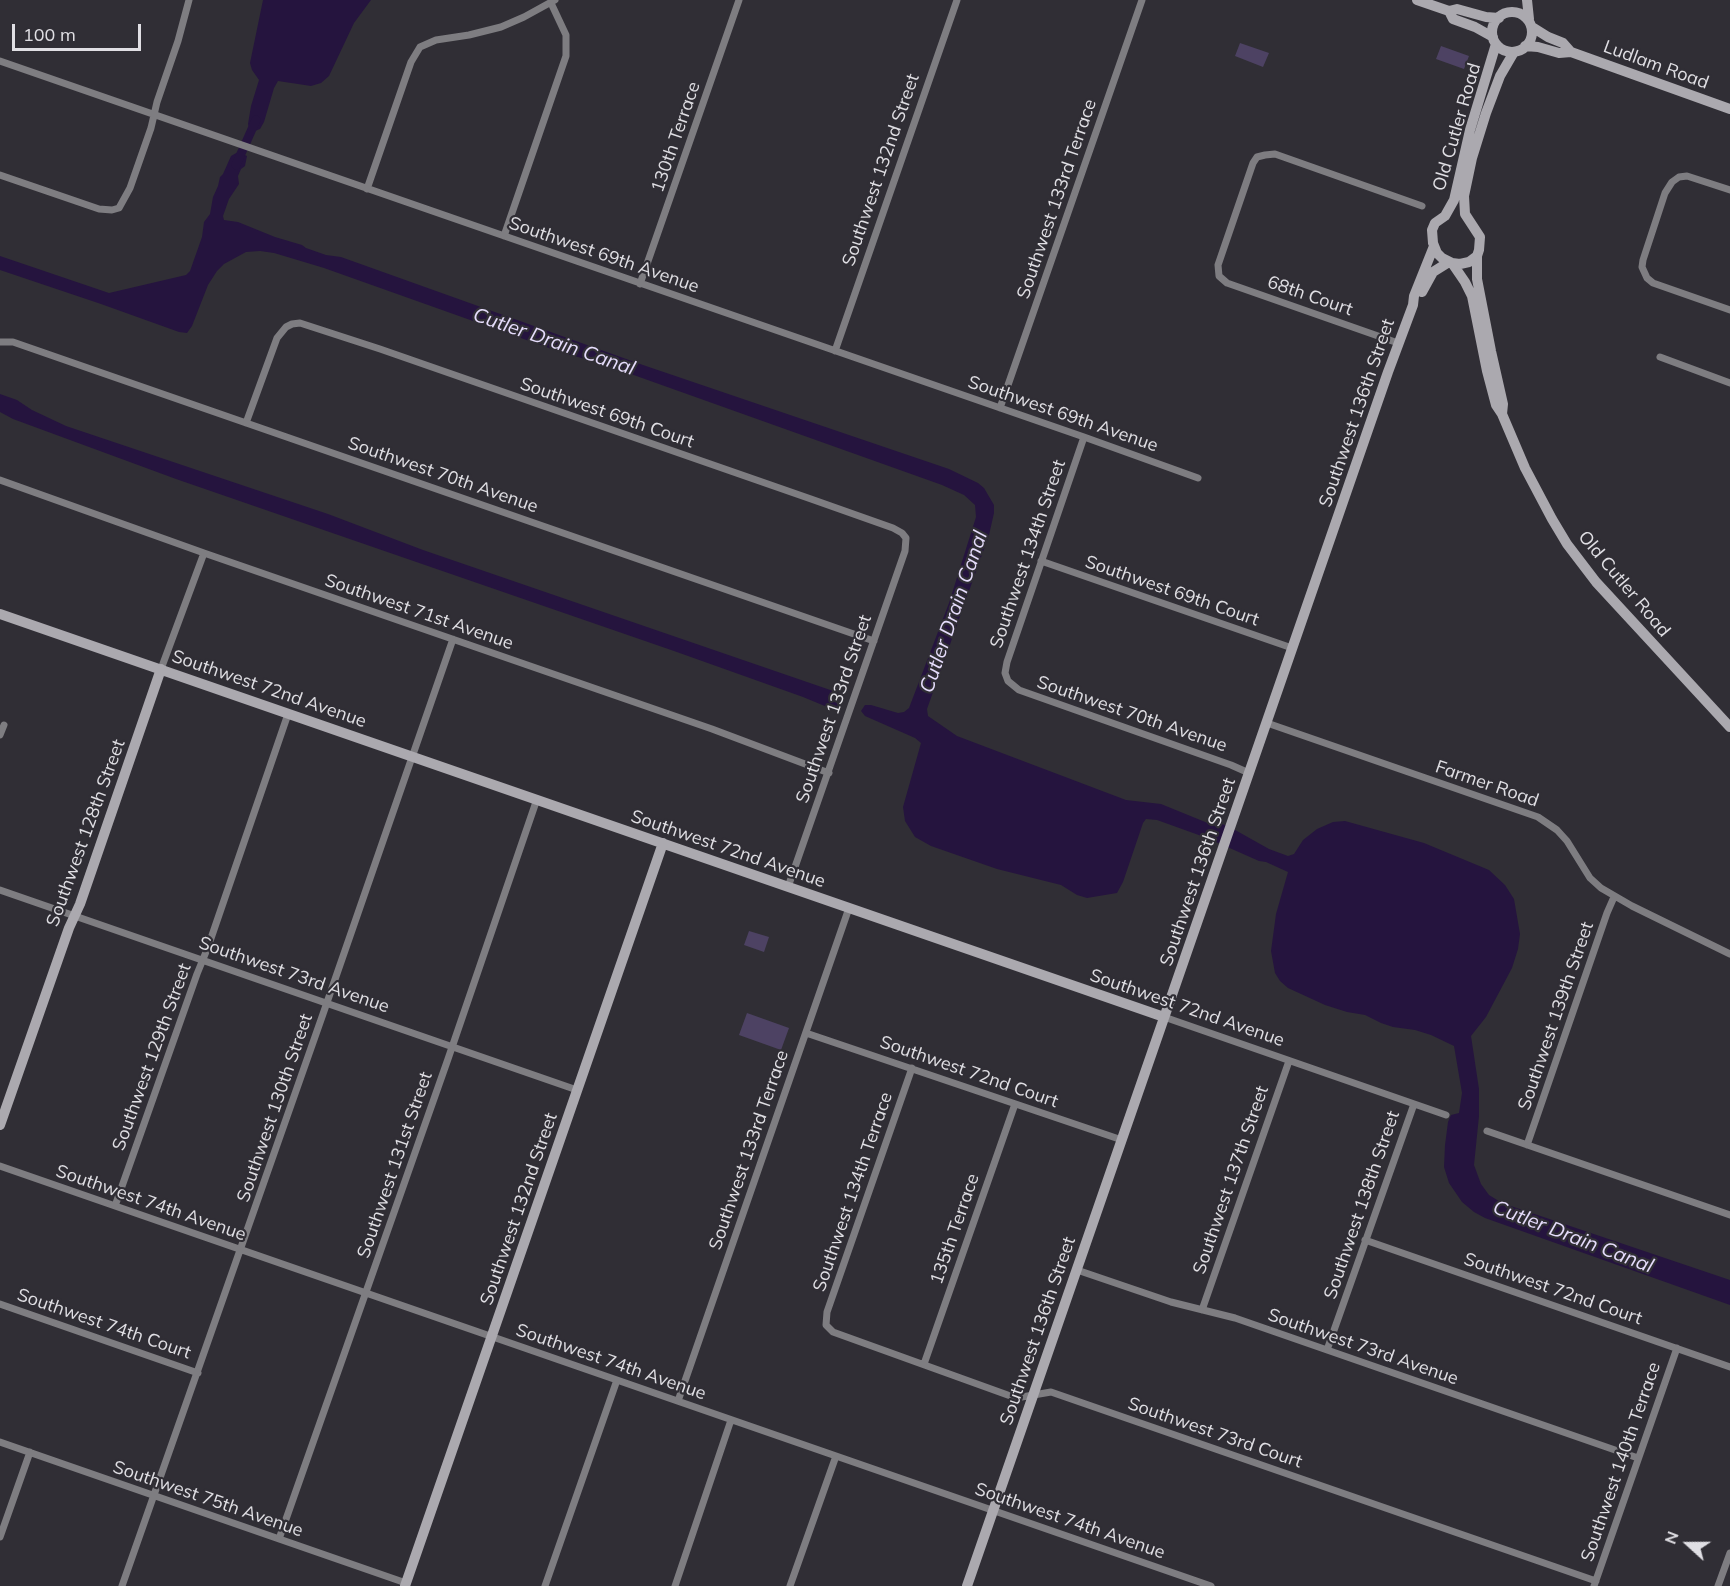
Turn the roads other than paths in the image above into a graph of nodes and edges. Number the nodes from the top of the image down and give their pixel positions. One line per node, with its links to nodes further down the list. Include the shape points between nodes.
1 (189, 0): 18 (street)
2 (739, 0): 29 (street, 130th Terrace)
3 (957, 0): 34 (street, Southwest 132nd Street)
4 (1142, 0): 37 (street, Southwest 133rd Terrace)
5 (1417, 0): 9 (street)
6 (1512, 0): 10 (street)
7 (1527, 0): 11 (street)
8 (553, 1): 20 (street, via 501,27 420,47 411,62); 25 (street, via 566,35 566,56)
9 (1449, 11): 10 (street); 12 (street, via 1453,19 1477,28)
10 (1502, 16): 11 (street, via 1514,11); 12 (street, Old Cutler Road, via 1493,27)
11 (1530, 23): 13 (street, via 1531,35); 15 (street, Ludlam Road)
12 (1494, 41): 14 (street, Old Cutler Road, via 1505,51); 23 (street, Old Cutler Road, via 1454,200)
13 (1525, 46): 14 (street); 15 (street, Ludlam Road)
14 (1514, 52): 24 (street, Old Cutler Road, via 1492,98 1472,159 1463,203)
15 (1571, 52): 17 (street, Ludlam Road)
16 (0, 61): 18 (street, Southwest 69th Avenue)
17 (1730, 109)
18 (154, 114): 19 (street, via 130,188 116,209 99,209); 20 (street, Southwest 69th Avenue)
19 (0, 175)
20 (367, 189): 25 (street, Southwest 69th Avenue)
21 (1730, 190): 31 (street, via 1691,177 1679,177 1672,182 1642,267 1653,283)
22 (1422, 206): 33 (street, 68th Court, via 1275,154 1265,155 1255,160 1219,260 1219,276 1227,283)
23 (1445, 216): 24 (street, Old Cutler Road); 26 (street, Old Cutler Road, via 1433,226)
24 (1470, 223): 27 (street, Old Cutler Road, via 1480,237)
25 (504, 236): 29 (street, Southwest 69th Avenue)
26 (1434, 246): 28 (street); 30 (street, Southwest 136th Street)
27 (1477, 256): 28 (street, via 1468,262); 38 (street, Old Cutler Road, via 1477,279)
28 (1450, 263): 30 (street, Southwest 136th Street, via 1433,272); 38 (street, via 1472,296 1490,383)
29 (640, 284): 34 (street, Southwest 69th Avenue)
30 (1413, 305): 33 (street, Southwest 136th Street)
31 (1730, 310)
32 (1, 342): 39 (street, Southwest 70th Avenue, via 13,342)
33 (1398, 343): 49 (street, Southwest 136th Street)
34 (835, 351): 37 (street, Southwest 69th Avenue)
35 (1660, 357): 36 (street)
36 (1730, 383)
37 (1000, 408): 40 (street, Southwest 69th Avenue)
38 (1502, 414): 53 (street, Old Cutler Road, via 1533,484 1568,544 1608,595)
39 (246, 423): 43 (street, Southwest 69th Court, via 281,332 292,324 305,324 898,530); 48 (street, Southwest 70th Avenue)
40 (1084, 437): 41 (street, Southwest 69th Avenue); 45 (street, Southwest 134th Street)
41 (1198, 478)
42 (0, 480): 44 (street, Southwest 71st Avenue)
43 (907, 542): 48 (street, Southwest 133rd Street)
44 (204, 554): 47 (street, Southwest 71st Avenue); 50 (street, Southwest 128th Street)
45 (1041, 561): 49 (street, Southwest 69th Court); 51 (street, Southwest 134th Street, via 1007,662)
46 (0, 614): 50 (street, Southwest 72nd Avenue)
47 (453, 639): 57 (street, Southwest 130th Street); 58 (street, Southwest 71st Avenue)
48 (874, 641): 58 (street, Southwest 133rd Street)
49 (1292, 648): 54 (street, Southwest 136th Street)
50 (161, 669): 52 (street, Southwest 72nd Avenue); 66 (street, Southwest 128th Street)
51 (1008, 681): 59 (street, Southwest 70th Avenue, via 1019,690)
52 (288, 714): 57 (street, Southwest 72nd Avenue); 68 (street, Southwest 129th Street)
53 (1728, 720)
54 (1267, 723): 59 (street, Southwest 136th Street); 64 (street, Farmer Road, via 1538,818 1563,836 1590,878)
55 (4, 725): 56 (street)
56 (0, 735)
57 (412, 756): 60 (street, Southwest 72nd Avenue); 69 (street, Southwest 130th Street)
58 (828, 773): 62 (street, Southwest 133rd Street)
59 (1249, 773): 70 (street, Southwest 136th Street)
60 (537, 800): 61 (street, Southwest 72nd Avenue); 72 (street, Southwest 131st Street)
61 (663, 843): 62 (street, Southwest 72nd Avenue); 75 (street, Southwest 132nd Street)
62 (788, 887): 65 (street, Southwest 72nd Avenue)
63 (0, 890): 66 (street, Southwest 73rd Avenue)
64 (1614, 897): 67 (street, Farmer Road); 82 (street, Southwest 139th Street)
65 (849, 908): 70 (street, Southwest 72nd Avenue); 71 (street, Southwest 133rd Terrace)
66 (75, 915): 68 (street, Southwest 73rd Avenue); 79 (street, Southwest 128th Street)
67 (1730, 954)
68 (202, 959): 69 (street, Southwest 73rd Avenue); 84 (street, Southwest 129th Street)
69 (327, 1003): 72 (street, Southwest 73rd Avenue); 87 (street, Southwest 130th Street)
70 (1164, 1017): 73 (street, Southwest 72nd Avenue); 81 (street, Southwest 136th Street)
71 (806, 1032): 74 (street, Southwest 72nd Court); 101 (street, Southwest 133rd Terrace)
72 (452, 1046): 75 (street, Southwest 73rd Avenue); 89 (street, Southwest 131st Street)
73 (1289, 1061): 77 (street, Southwest 72nd Avenue); 91 (street, Southwest 137th Street)
74 (912, 1068): 76 (street, Southwest 72nd Court); 92 (street, Southwest 134th Terrace, via 828,1307)
75 (578, 1090): 93 (street, Southwest 132nd Street)
76 (1015, 1104): 81 (street, Southwest 72nd Court); 96 (street, 135th Terrace)
77 (1414, 1104): 78 (street, Southwest 72nd Avenue); 86 (street, Southwest 138th Street)
78 (1446, 1115)
79 (0, 1125)
80 (1487, 1131): 82 (street)
81 (1122, 1140): 88 (street, Southwest 136th Street)
82 (1527, 1145): 85 (street)
83 (0, 1166): 84 (street, Southwest 74th Avenue)
84 (115, 1206): 87 (street, Southwest 74th Avenue)
85 (1730, 1215)
86 (1365, 1240): 94 (street, Southwest 72nd Court); 95 (street, Southwest 138th Street)
87 (241, 1250): 89 (street, Southwest 74th Avenue); 98 (street, Southwest 130th Street)
88 (1077, 1270): 91 (street, Southwest 73rd Avenue); 100 (street, Southwest 136th Street)
89 (366, 1293): 93 (street, Southwest 74th Avenue); 110 (street, Southwest 131st Street)
90 (0, 1304): 98 (street, Southwest 74th Court)
91 (1202, 1310): 95 (street, Southwest 73rd Avenue)
92 (826, 1325): 96 (street, Southwest 73rd Court, via 836,1335)
93 (492, 1336): 99 (street, Southwest 74th Avenue); 113 (street, Southwest 132nd Street)
94 (1677, 1348): 97 (street, Southwest 72nd Court); 106 (street, Southwest 140th Terrace)
95 (1327, 1350): 106 (street, Southwest 73rd Avenue)
96 (924, 1364): 100 (street, Southwest 73rd Court, via 1016,1398)
97 (1730, 1367)
98 (198, 1373): 107 (street, Southwest 130th Street)
99 (617, 1380): 101 (street, Southwest 74th Avenue); 115 (street)
100 (1033, 1396): 108 (street, Southwest 136th Street); 112 (street, Southwest 73rd Court, via 1051,1392)
101 (678, 1401): 102 (street, Southwest 74th Avenue)
102 (731, 1420): 105 (street, Southwest 74th Avenue); 116 (street)
103 (0, 1442): 104 (street, Southwest 75th Avenue)
104 (30, 1452): 107 (street, Southwest 75th Avenue); 109 (street)
105 (836, 1456): 108 (street, Southwest 74th Avenue); 117 (street)
106 (1638, 1458): 112 (street, Southwest 140th Terrace)
107 (155, 1496): 110 (street, Southwest 75th Avenue); 114 (street, Southwest 130th Street)
108 (993, 1510): 118 (street, Southwest 136th Street); 119 (street, Southwest 74th Avenue)
109 (0, 1537)
110 (279, 1539): 113 (street, Southwest 75th Avenue)
111 (1730, 1553): 120 (street)
112 (1595, 1584)
113 (405, 1585)
114 (122, 1586)
115 (545, 1586)
116 (675, 1586)
117 (790, 1586)
118 (967, 1586)
119 (1211, 1586)
120 (1718, 1586)

